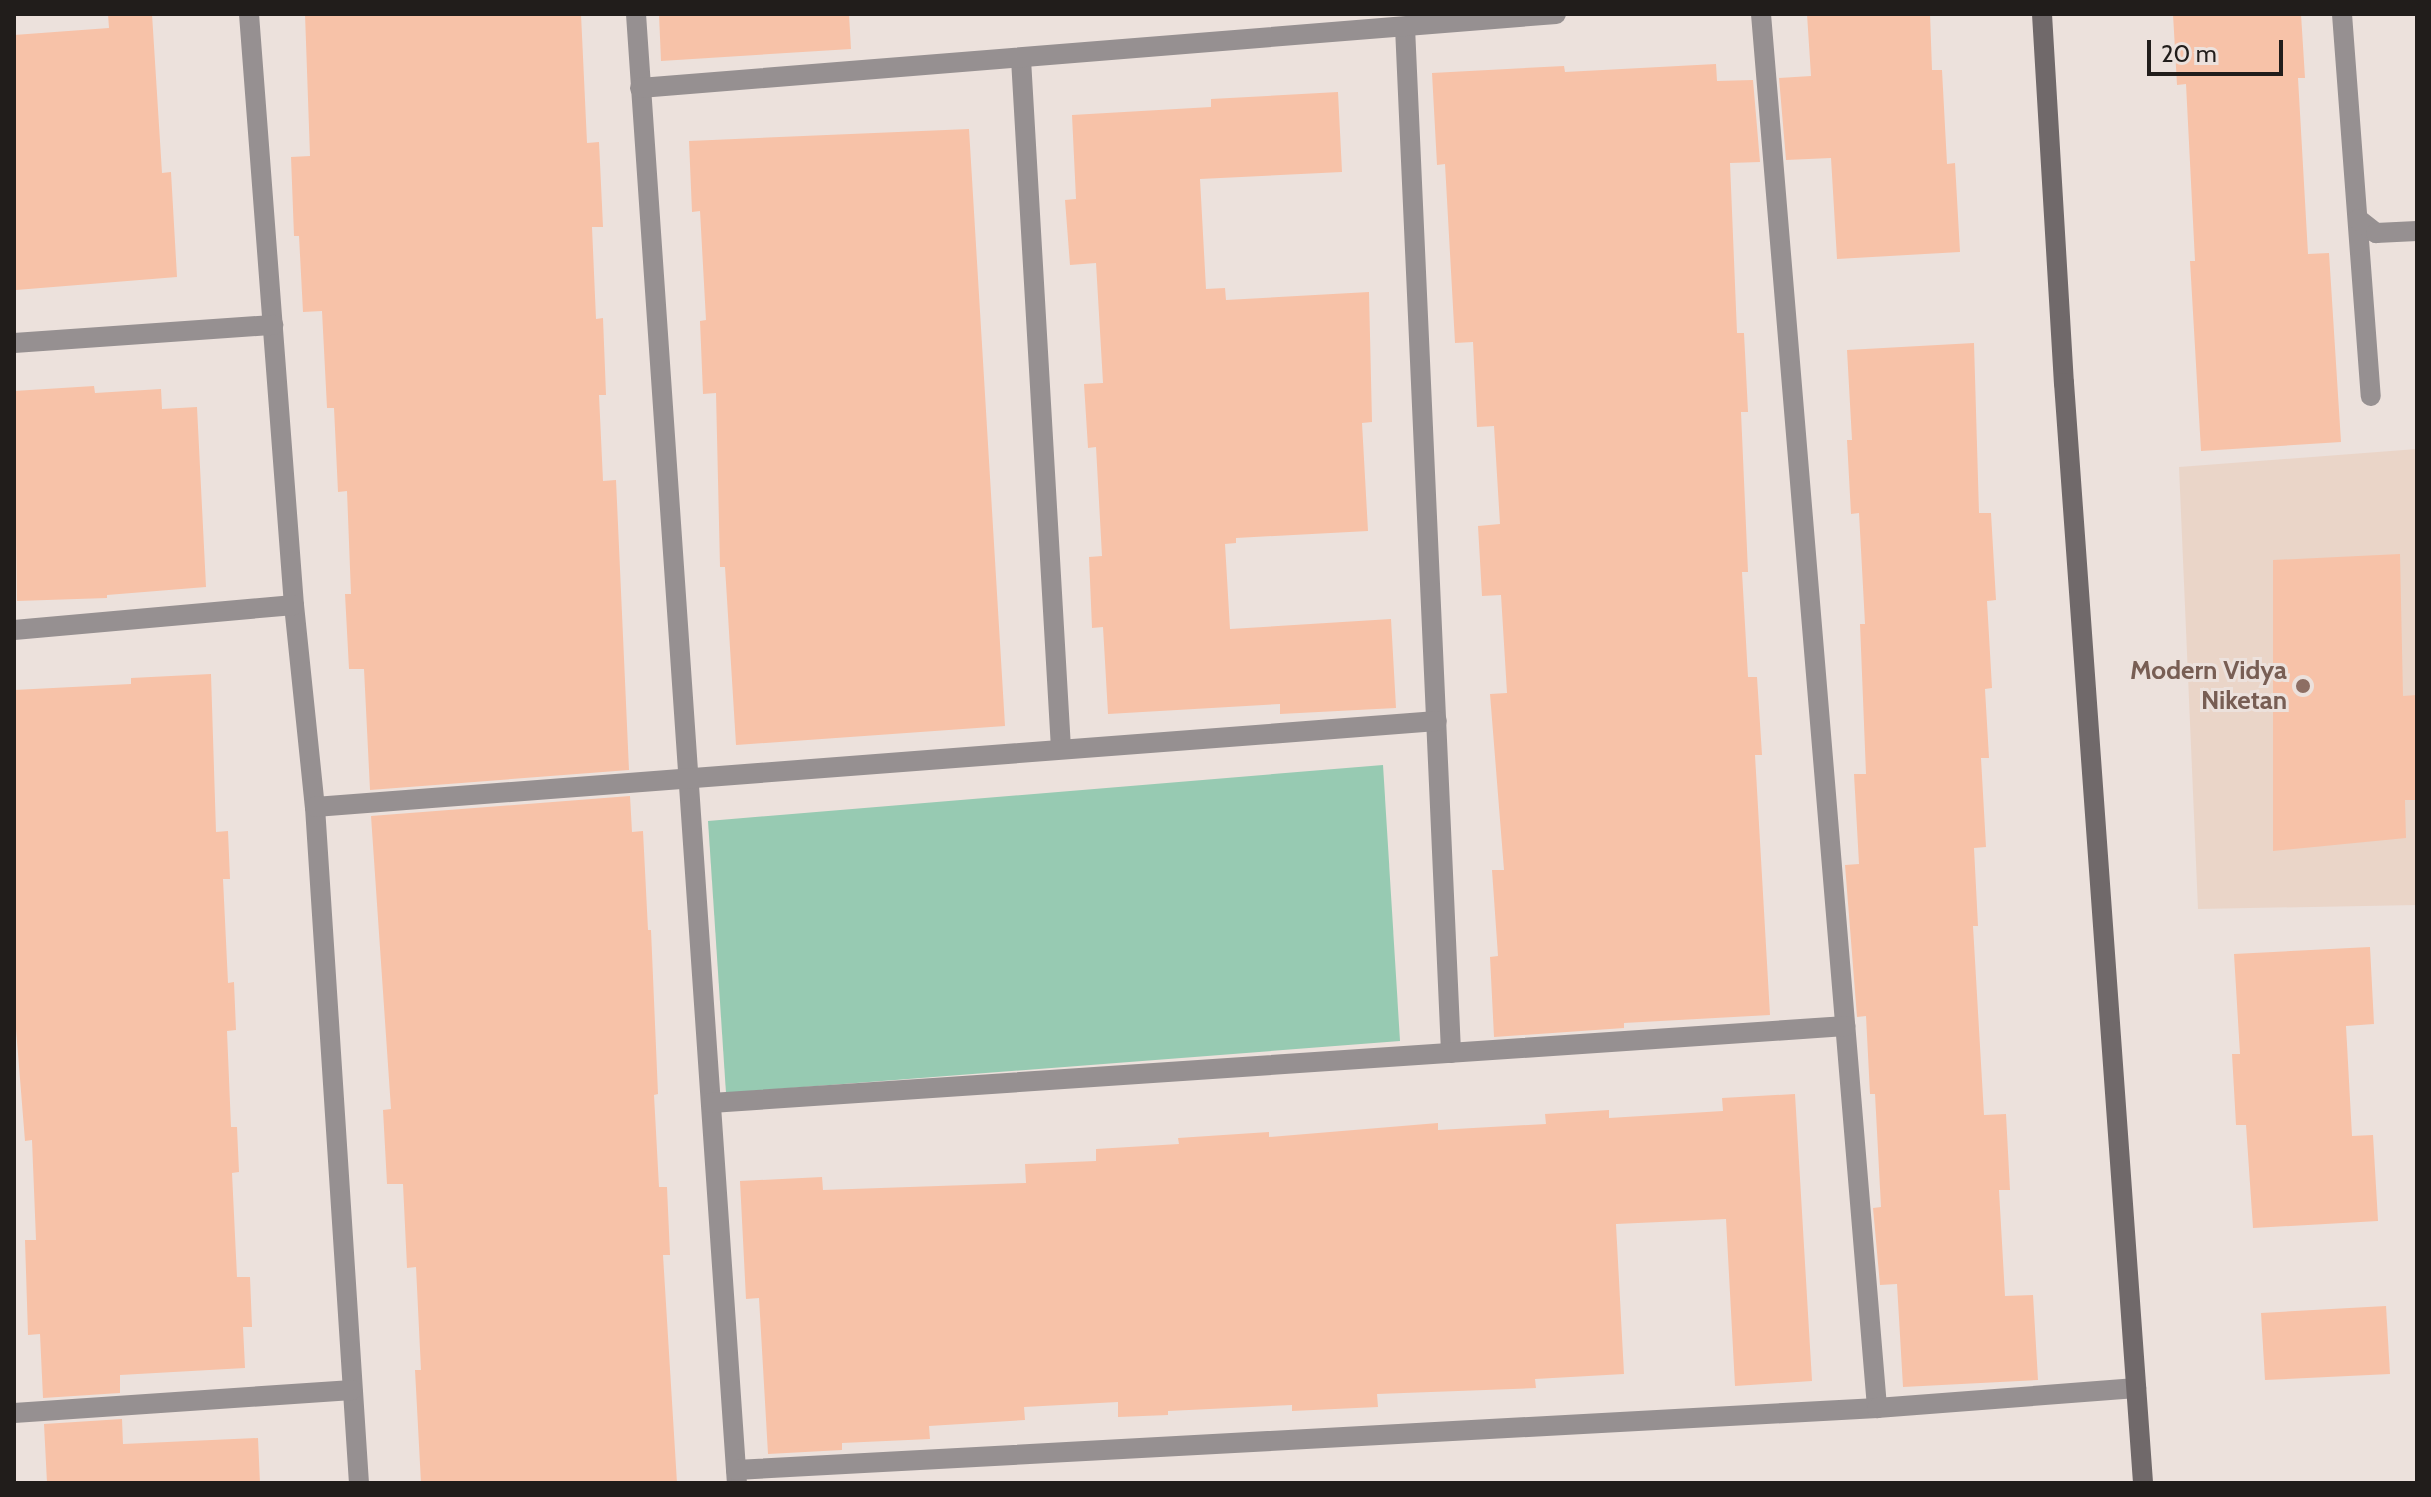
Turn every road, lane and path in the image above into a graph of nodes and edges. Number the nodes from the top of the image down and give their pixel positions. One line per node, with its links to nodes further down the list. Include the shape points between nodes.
1 (249, 14): 12 (street)
2 (636, 14): 9 (street)
3 (1556, 14): 7 (street)
4 (1761, 14): 21 (street)
5 (2042, 14): 24 (street)
6 (2342, 14): 10 (street)
7 (1405, 27): 8 (street); 17 (street)
8 (1021, 59): 9 (street); 18 (street)
9 (640, 88): 19 (street)
10 (2358, 219): 11 (street, via 2376,233); 14 (street)
11 (2417, 231)
12 (273, 325): 13 (street); 15 (street)
13 (14, 343)
14 (2371, 396)
15 (294, 605): 16 (street); 20 (street)
16 (14, 630)
17 (1437, 721): 18 (street); 22 (street)
18 (1061, 749): 19 (street)
19 (688, 778): 20 (street); 23 (street)
20 (315, 807): 25 (street)
21 (1845, 1026): 22 (street); 26 (street)
22 (1451, 1053): 23 (street)
23 (711, 1103): 28 (street)
24 (2136, 1388): 26 (street); 30 (street)
25 (352, 1390): 27 (street); 29 (street)
26 (1877, 1408): 28 (street)
27 (14, 1413)
28 (737, 1477)
29 (359, 1483)
30 (2143, 1483)

